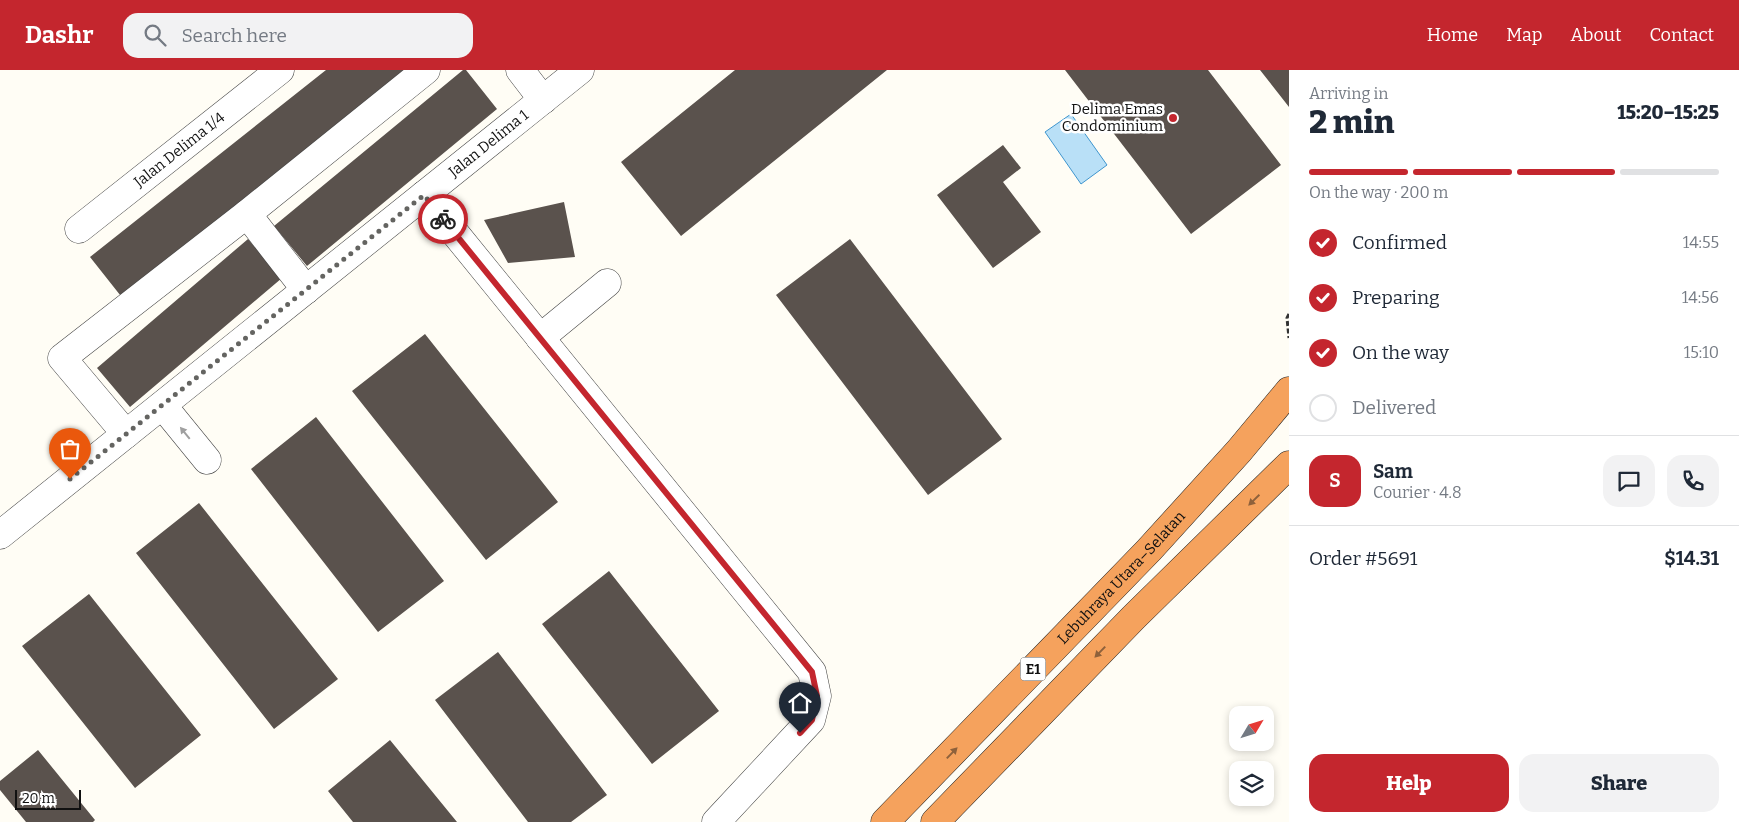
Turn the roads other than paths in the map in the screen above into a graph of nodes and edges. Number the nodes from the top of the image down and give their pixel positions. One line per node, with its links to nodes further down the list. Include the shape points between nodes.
1 (280, 70): 8 (street, Jalan Delima 1/4)
2 (426, 70): 7 (street)
3 (520, 70): 5 (street)
4 (580, 70): 5 (street, Jalan Delima 1)
5 (543, 100): 6 (street, Jalan Delima 1)
6 (424, 195): 10 (street, Jalan Delima 1); 11 (street)
7 (247, 214): 10 (street); 14 (street, via 62,358)
8 (79, 229)
9 (607, 284): 11 (street)
10 (306, 290): 13 (street, Jalan Delima 1)
11 (540, 338): 18 (street, via 812,672 817,696 812,720)
12 (1289, 391): 19 (highway, Lebuhraya Utara–Selatan / E1, one-way to 12, via 1149,550 1239,452)
13 (162, 406): 14 (street, Jalan Delima 1); 15 (street, one-way to 13)
14 (126, 434): 17 (street, Jalan Delima 1)
15 (207, 460)
16 (1289, 466): 20 (highway, E1, one-way to 20, via 1134,617)
17 (0, 535)
18 (716, 822)
19 (885, 822)
20 (935, 822)

